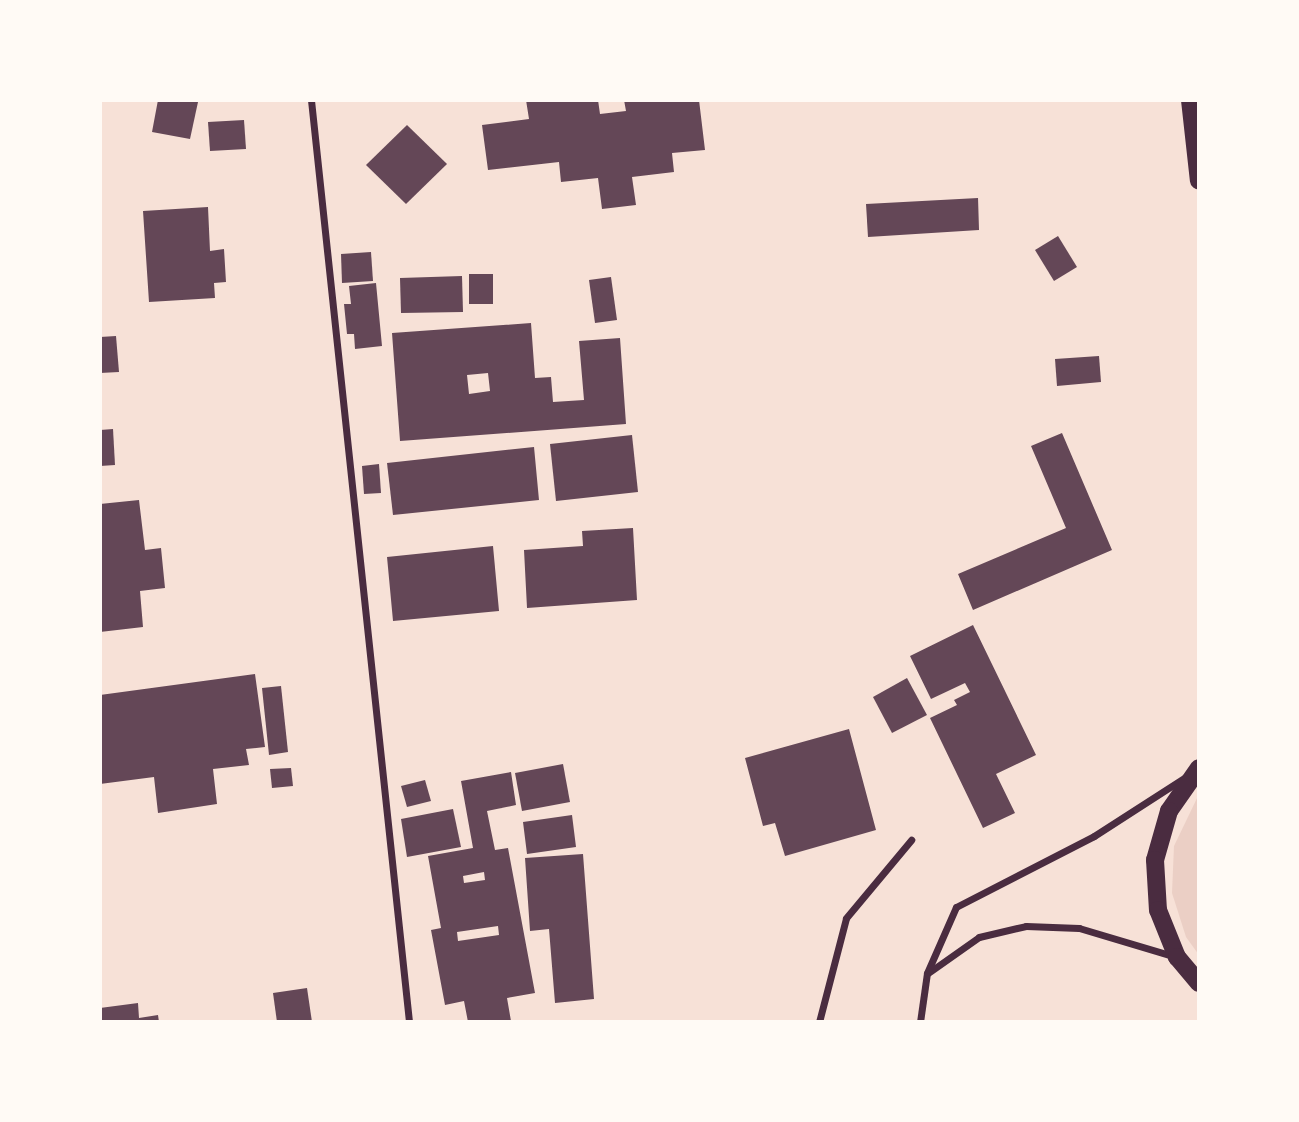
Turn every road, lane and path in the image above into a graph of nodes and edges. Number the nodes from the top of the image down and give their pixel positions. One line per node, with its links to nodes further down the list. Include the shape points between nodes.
1 (311, 100): 9 (street)
2 (1190, 100): 3 (main road)
3 (1199, 181)
4 (1199, 769): 6 (main road, via 1169,811 1155,860 1158,911); 7 (street, via 1094,836 956,907)
5 (911, 840): 10 (street, via 846,918)
6 (1177, 957): 7 (street, via 1079,928 1026,926 979,937); 8 (main road)
7 (927, 973): 11 (street)
8 (1199, 983)
9 (409, 1022)
10 (819, 1022)
11 (920, 1022)

